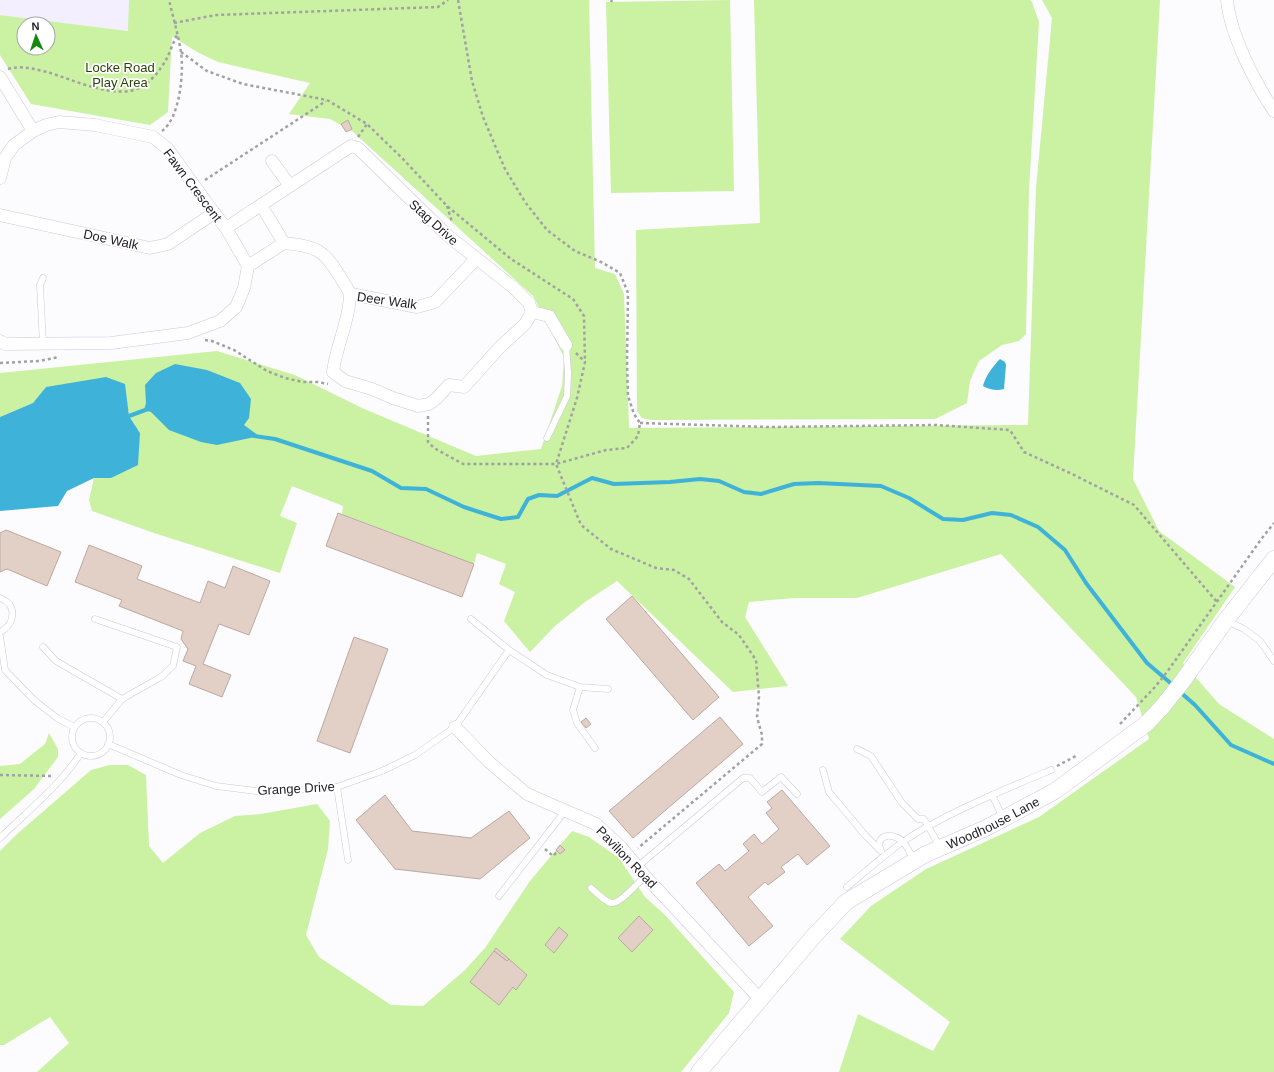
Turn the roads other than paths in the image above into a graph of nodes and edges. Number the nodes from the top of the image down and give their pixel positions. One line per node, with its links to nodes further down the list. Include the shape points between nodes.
1 (1227, 0): 3 (street, via 1232,24 1244,57)
2 (2, 74): 4 (street)
3 (1274, 111)
4 (33, 131): 6 (street, Fawn Crescent, via 14,145 5,158); 9 (street, Fawn Crescent, via 59,122 95,125 153,137 168,149)
5 (272, 161): 7 (street)
6 (0, 178)
7 (290, 186): 8 (street, Stag Drive); 13 (street, Stag Drive, via 351,146 358,148 447,235)
8 (261, 205): 11 (street, Stag Drive); 12 (street)
9 (214, 213): 10 (street, Doe Walk, via 168,244 150,248); 11 (street, Fawn Crescent)
10 (0, 215)
11 (226, 228): 14 (street, Fawn Crescent)
12 (284, 243): 14 (street); 16 (street, via 315,248 332,262)
13 (476, 259): 16 (street, Deer Walk, via 435,302 417,306); 17 (street, Stag Drive, via 514,288 529,303)
14 (248, 266): 19 (street, via 244,288 236,307 220,321 188,333 111,342)
15 (43, 278): 19 (lane, via 40,285)
16 (351, 294): 17 (street, via 334,372 346,381 418,406 429,404 449,385 464,387 524,324)
17 (532, 312): 20 (street, via 549,316)
18 (0, 341): 19 (street, via 5,344)
19 (43, 344)
20 (566, 345): 21 (lane, via 567,396)
21 (547, 438)
22 (1274, 559): 26 (street, Woodhouse Lane)
23 (0, 598): 27 (lane, via 6,601 12,612 10,625)
24 (95, 619): 34 (lane, via 177,647 173,666 169,670)
25 (470, 619): 30 (lane)
26 (1226, 620): 31 (lane, via 1260,641); 48 (street, Woodhouse Lane, via 1172,696 1146,724 1061,787)
27 (0, 632)
28 (0, 636): 37 (lane, via 5,670 34,700 57,718)
29 (43, 647): 34 (lane, via 56,660)
30 (510, 650): 32 (lane, via 547,675); 36 (lane, Grange Drive)
31 (1274, 661)
32 (580, 687): 33 (lane); 39 (lane, via 573,710 577,722)
33 (608, 689)
34 (122, 699): 35 (lane)
35 (103, 722): 37 (lane, via 97,719 84,719); 38 (lane, via 109,732)
36 (455, 726): 44 (lane, Grange Drive, via 415,755 382,771); 47 (street, Pavilion Road, via 489,762 528,794)
37 (74, 727): 41 (lane, via 73,745)
38 (108, 744): 41 (lane, via 100,754 87,756); 44 (lane, Grange Drive, via 216,786 262,791)
39 (595, 748)
40 (858, 749): 49 (lane, via 871,756 902,803 918,819 924,819)
41 (82, 753): 50 (lane, via 74,765)
42 (823, 770): 53 (lane, via 829,792)
43 (1051, 770): 46 (lane)
44 (337, 787): 54 (lane)
45 (797, 794): 56 (lane, via 781,777 762,792 750,778 743,778)
46 (992, 795): 48 (lane); 49 (lane)
47 (565, 811): 56 (street, Pavilion Road, via 596,824 621,847); 59 (lane)
48 (1004, 819): 52 (street, Woodhouse Lane)
49 (929, 826): 51 (lane); 52 (lane)
50 (0, 838)
51 (904, 842): 53 (lane); 53 (lane, via 895,836 887,835 881,840); 55 (lane)
52 (941, 848): 55 (street, Woodhouse Lane)
53 (883, 853): 57 (lane)
54 (348, 860)
55 (914, 861): 60 (street, Woodhouse Lane, via 846,902)
56 (641, 872): 58 (lane, via 621,900 614,904); 60 (street, Pavilion Road)
57 (847, 887)
58 (591, 888)
59 (499, 896)
60 (760, 999): 61 (street, Woodhouse Lane)
61 (699, 1072)

